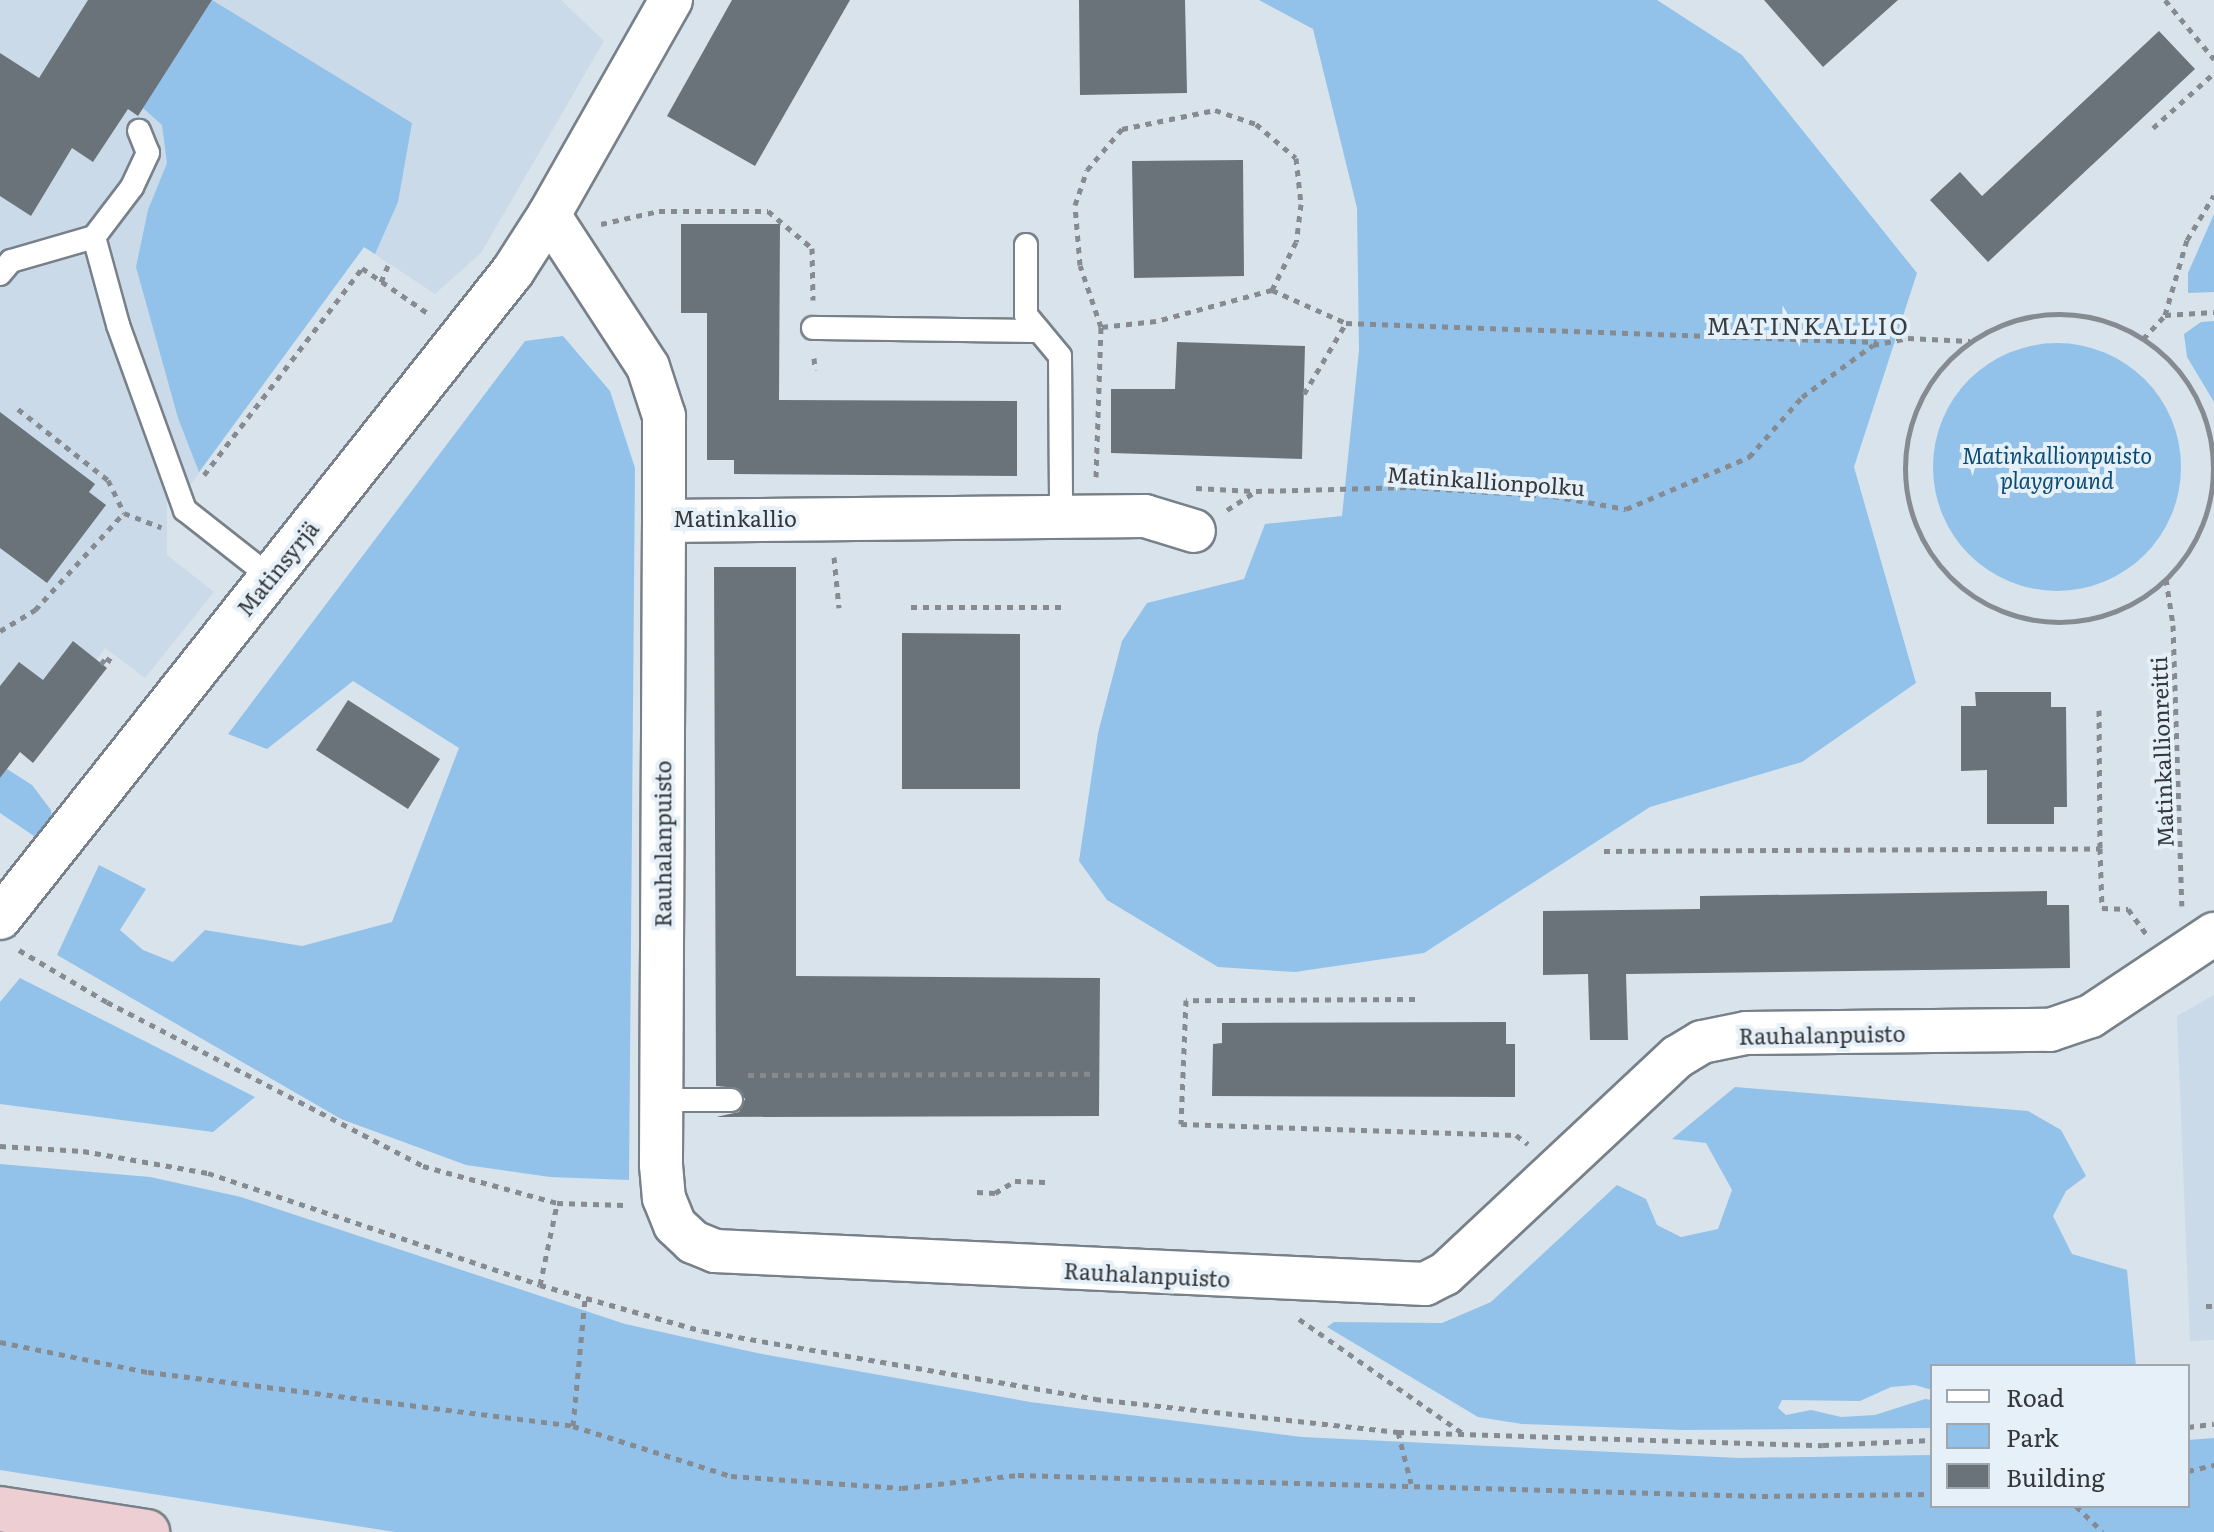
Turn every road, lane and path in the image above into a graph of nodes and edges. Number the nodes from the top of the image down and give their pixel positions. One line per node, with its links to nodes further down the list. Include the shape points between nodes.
1 (671, 0): 8 (street)
2 (2165, 0): 3 (path)
3 (2214, 59)
4 (2214, 73): 5 (path)
5 (2153, 128)
6 (139, 131): 10 (lane, via 148,153 132,187)
7 (2214, 195): 17 (path, via 2187,240)
8 (549, 215): 34 (street, Matinkallio, via 648,367 664,416); 38 (street, Matinsyrjä, via 513,271)
9 (600, 225): 21 (path, via 659,211 768,211 812,248)
10 (94, 237): 13 (lane, via 11,261); 31 (lane, via 118,325)
11 (1026, 245): 22 (lane, via 1026,315)
12 (389, 263): 14 (path)
13 (0, 274)
14 (381, 282): 18 (path); 31 (path, via 362,268 195,487)
15 (1272, 290): 19 (path); 20 (path, via 1156,321); 20 (path, via 1296,242 1301,204 1296,158 1256,124 1215,110 1164,117 1122,129 1087,170 1075,205 1080,265)
16 (2214, 312): 17 (path)
17 (2165, 315): 23 (path)
18 (438, 321)
19 (1346, 323): 25 (path); 27 (path)
20 (1101, 327): 30 (path)
21 (813, 328): 22 (lane); 26 (path)
22 (1039, 331): 33 (lane, via 1060,356)
23 (2143, 339): 24 (path, via 2109,322 2043,314 2003,324); 29 (path, via 2173,364 2202,408)
24 (1971, 341): 25 (path, Matinkallionpolku); 39 (path, via 1942,367 1922,397 1907,441 1905,479 1913,518 1929,552 1980,600 2016,616 2053,622 2091,619 2127,607)
25 (1886, 342): 36 (path, Matinkallionpolku, via 1873,345 1802,397 1749,457 1626,509 1553,496 1410,487 1256,491)
26 (815, 370)
27 (1304, 394)
28 (18, 409): 32 (path, via 108,480)
29 (2214, 479): 39 (path, via 2201,529)
30 (1096, 482)
31 (185, 510): 38 (lane)
32 (124, 513): 35 (path); 43 (path, via 35,610)
33 (1061, 516): 34 (street, Matinkallio); 36 (street, Matinkallio, via 1145,516)
34 (664, 521): 56 (street, Rauhalanpuisto)
35 (169, 529)
36 (1194, 531)
37 (834, 567): 42 (path)
38 (269, 576): 49 (street, Matinsyrjä)
39 (2166, 579): 50 (path, Matinkallionreitti)
40 (911, 607): 41 (path)
41 (1065, 607)
42 (839, 608)
43 (0, 631)
44 (112, 662): 45 (path, via 106,658)
45 (101, 664)
46 (2099, 710): 47 (path)
47 (2100, 848): 48 (path); 52 (path, via 2102,908 2128,909)
48 (1604, 851)
49 (0, 918)
50 (2198, 921): 52 (street, Rauhalanpuisto)
51 (35, 960): 62 (path, via 423,1166)
52 (2166, 965): 59 (street, Rauhalanpuisto, via 2091,1016 2050,1030 1746,1033 1702,1042 1677,1057)
53 (1415, 999): 59 (path, via 1186,1000 1181,1124 1516,1135)
54 (1094, 1074): 55 (path)
55 (734, 1075)
56 (661, 1100): 57 (lane); 59 (street, Rauhalanpuisto, via 661,1165 669,1213 693,1242 737,1255 1425,1284 1445,1274)
57 (731, 1100)
58 (0, 1146): 64 (path, via 83,1151 208,1173)
59 (1562, 1167)
60 (1045, 1182): 61 (path, via 1015,1181 995,1193)
61 (977, 1192)
62 (557, 1203): 63 (path, via 630,1205); 64 (path)
63 (635, 1217)
64 (540, 1285): 65 (path)
65 (585, 1298): 71 (path); 73 (path, via 703,1331 1095,1399)
66 (2206, 1306): 67 (path)
67 (2214, 1306)
68 (1306, 1315): 74 (path, via 1291,1314)
69 (0, 1342): 71 (path, via 148,1372)
70 (2214, 1424): 72 (path)
71 (573, 1426): 78 (path, via 731,1476 902,1488 1018,1475)
72 (2190, 1427)
73 (1398, 1432): 74 (path); 78 (path)
74 (1462, 1433): 75 (path, via 1823,1445)
75 (1930, 1440)
76 (2214, 1465): 77 (path)
77 (2190, 1471)
78 (1411, 1483): 79 (path, via 1762,1496)
79 (1930, 1494)
80 (2078, 1508): 83 (path)
81 (0, 1509): 82 (highway)
82 (147, 1532)
83 (2103, 1532)

